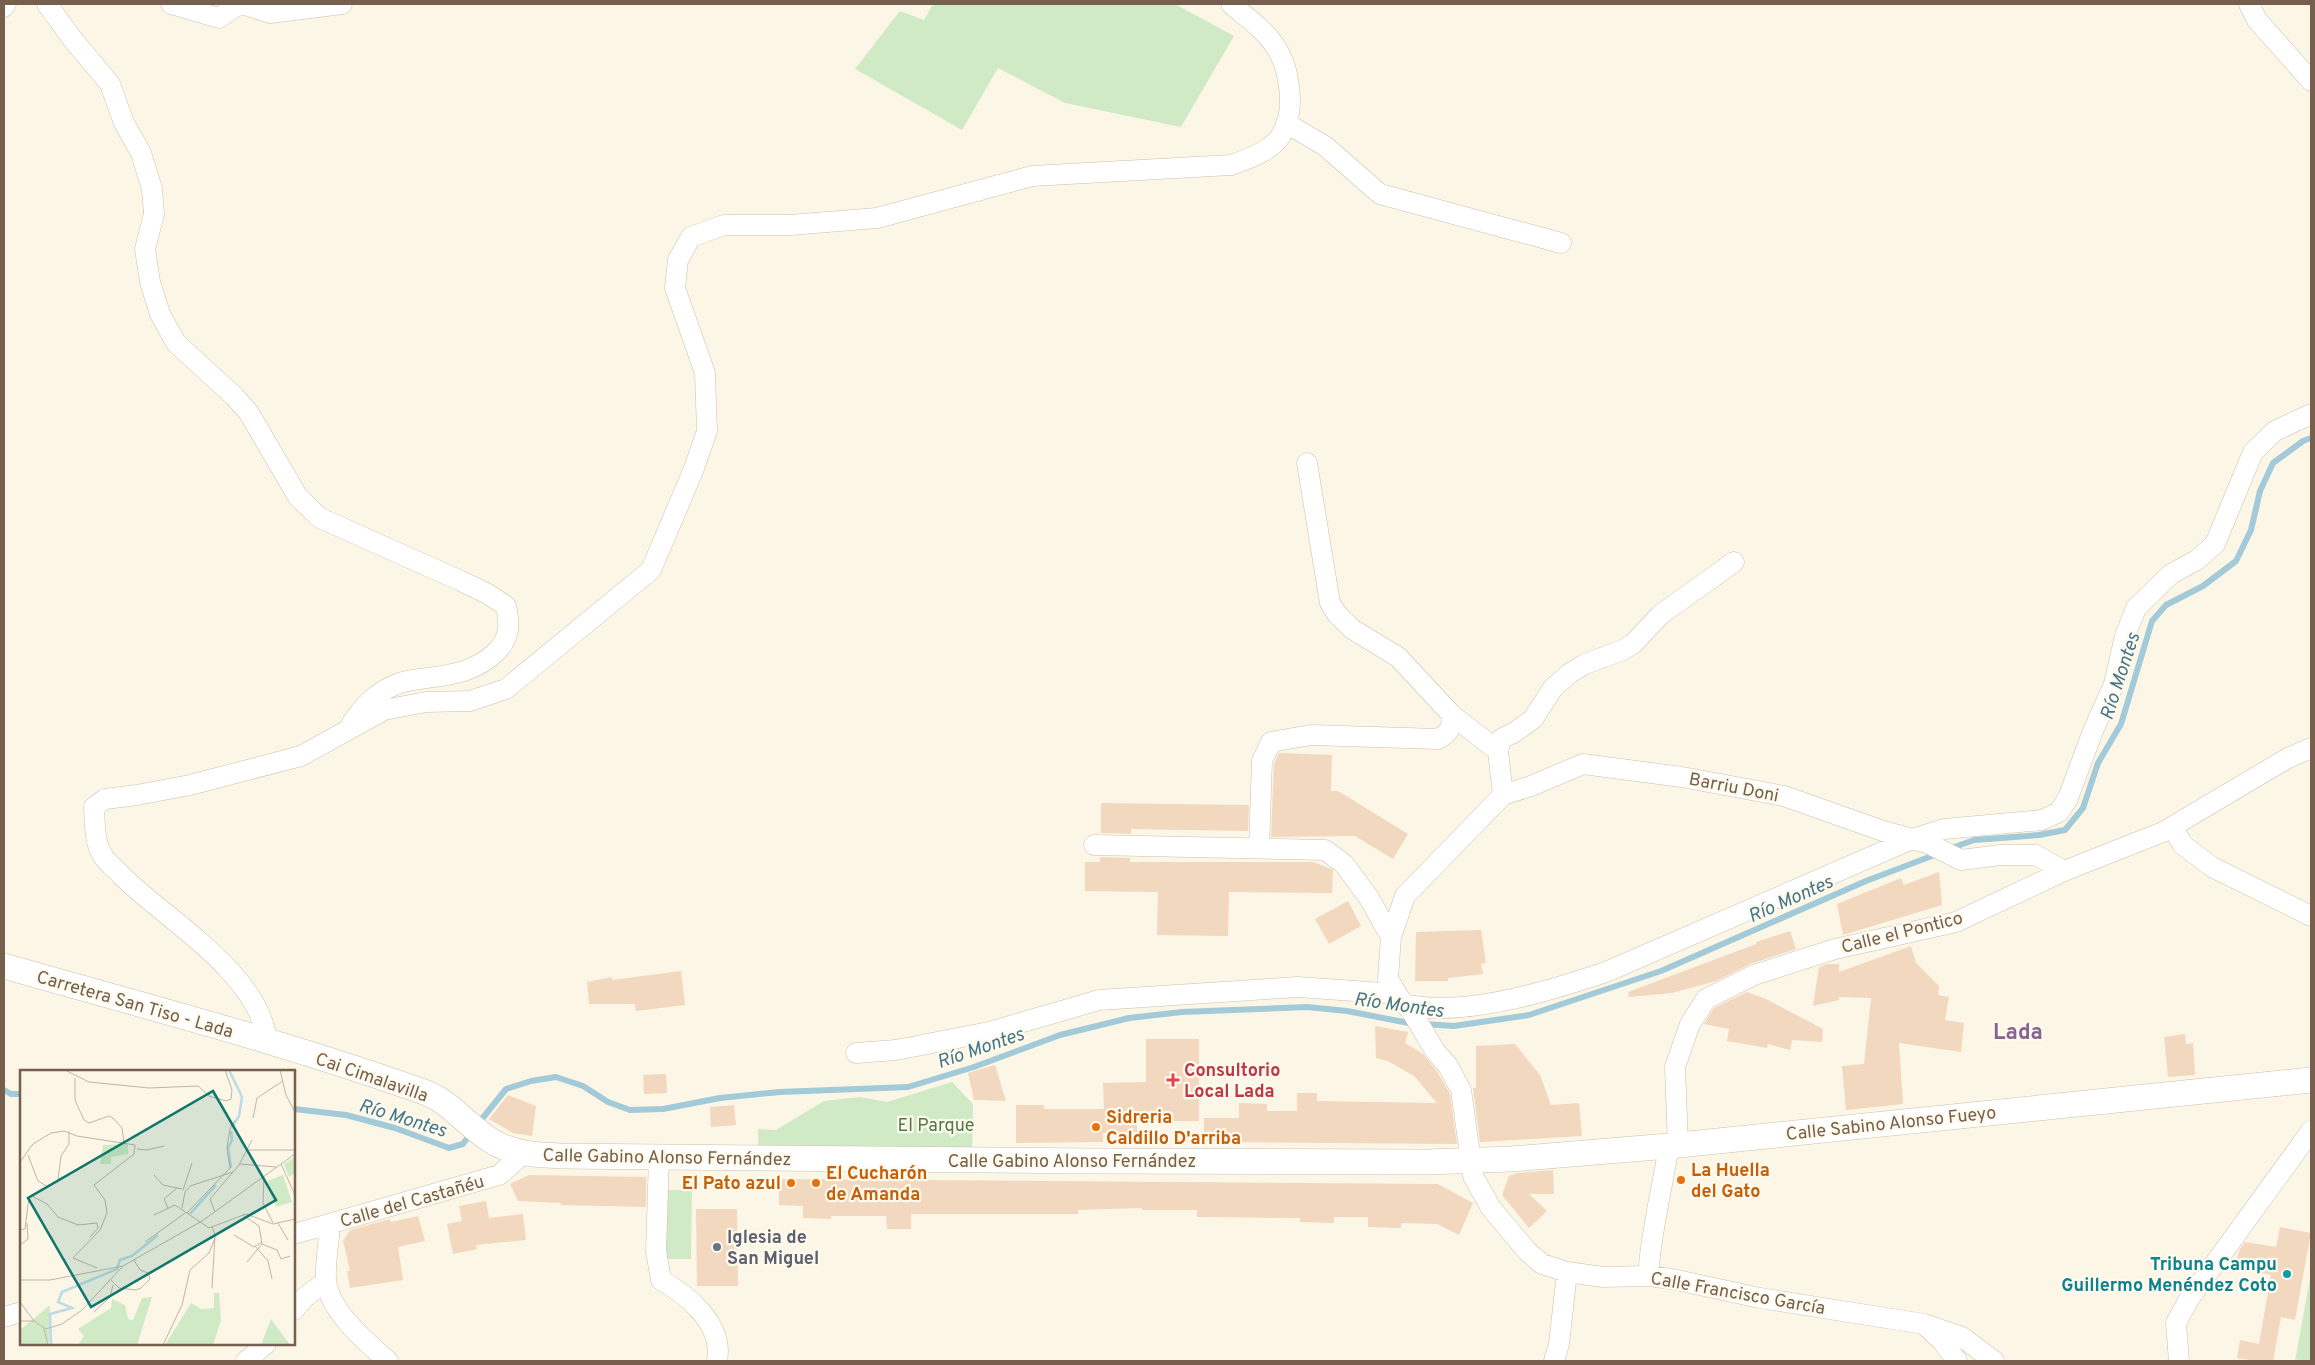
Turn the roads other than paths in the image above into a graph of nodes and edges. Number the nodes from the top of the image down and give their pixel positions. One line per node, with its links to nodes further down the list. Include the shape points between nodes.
1 (6, 4): 8 (street)
2 (47, 4): 16 (street, via 110,84 124,123 141,153 152,189 154,214 145,249 150,282 160,314 176,343 249,413 298,497 320,518 461,581 506,606 510,622 505,643 485,663 457,674 399,682 379,692 362,709)
3 (171, 4): 4 (street, via 219,18)
4 (241, 4): 5 (street, via 270,12)
5 (342, 4)
6 (1231, 4): 10 (street, via 1256,24 1276,47 1289,77 1290,107)
7 (2249, 4): 9 (street, via 2256,20)
8 (4, 7)
9 (2311, 81)
10 (1286, 123): 11 (street, via 1325,146 1380,194); 16 (street, via 1282,134 1260,155 1230,165 1032,176 877,218 790,225 724,225 691,237 678,260 675,288 704,372 707,431 694,471 651,570 506,689 470,701 426,702 384,710)
11 (1562, 243)
12 (2311, 414): 21 (street, via 2275,431 2253,452 2215,544 2197,560 2171,574 2136,608 2124,636 2114,684 2060,812 2042,820 1944,829)
13 (1307, 463): 15 (street, via 1330,603 1352,629 1398,657)
14 (1734, 562): 18 (street, via 1660,615 1634,643 1570,673 1553,688 1534,719 1501,739)
15 (1452, 715): 18 (street); 23 (street, via 1452,727 1438,739 1311,735 1271,742 1262,761)
16 (347, 732): 29 (street, via 302,756 190,785 105,799 94,807 95,830 102,855 131,885 210,949 245,991 265,1025)
17 (2311, 748): 20 (street, Calle el Pontico, via 2288,758)
18 (1498, 751): 19 (street)
19 (1503, 795): 21 (street, Barriu Doni, via 1583,764 1682,777 1784,796); 26 (street, Barriu Doni, via 1404,896)
20 (2172, 827): 24 (street, Calle el Pontico); 25 (street, via 2183,845 2212,867)
21 (1919, 841): 24 (street, Barriu Doni, via 1961,860 2036,855); 28 (street, via 1606,972 1557,988 1489,1002 1437,1008)
22 (1094, 845): 23 (street)
23 (1259, 848): 26 (street, via 1325,850 1344,864 1370,898)
24 (2064, 871): 34 (street, Calle el Pontico, via 1956,922 1835,949 1754,975 1706,999 1690,1024 1675,1067)
25 (2311, 916)
26 (1391, 937): 28 (street, Barriu Doni, via 1388,979)
27 (4, 966): 29 (street, Carretera San Tiso - Lada)
28 (1405, 1003): 30 (street, via 1298,987 1100,1000 990,1032 896,1050); 37 (street, Barriu Doni, via 1461,1090)
29 (267, 1042): 33 (street, Cai Cimalavilla, via 427,1093 452,1108)
30 (856, 1053)
31 (2311, 1080): 34 (street, Calle Sabino Alonso Fueyo)
32 (2311, 1131): 54 (street, via 2189,1299 2176,1323)
33 (494, 1143): 35 (street, Calle Gabino Alonso Fernández)
34 (1673, 1145): 37 (street, Calle Sabino Alonso Fueyo); 41 (street, Calle el Pontico, via 1655,1214)
35 (524, 1154): 36 (street, Calle Gabino Alonso Fernández); 38 (street, Calle del Castañéu, via 499,1176)
36 (659, 1157): 37 (street, Calle Gabino Alonso Fernández); 50 (street, via 656,1252 661,1280 684,1293 705,1316 716,1339)
37 (1471, 1160): 40 (street, Calle Francisco García, via 1473,1176 1491,1208 1527,1251 1542,1264)
38 (330, 1225): 39 (street, Calle del Castañéu); 42 (street)
39 (295, 1234)
40 (1567, 1272): 41 (street, Calle Francisco García); 51 (street)
41 (1648, 1276): 46 (street, Calle Francisco García)
42 (326, 1281): 43 (street); 49 (street, via 336,1309)
43 (295, 1309)
44 (20, 1312): 45 (street)
45 (4, 1317)
46 (1924, 1324): 52 (street); 53 (street, Calle Francisco García, via 1962,1337)
47 (265, 1345): 48 (street)
48 (246, 1361)
49 (388, 1361)
50 (717, 1361)
51 (1554, 1361)
52 (1957, 1361)
53 (1994, 1361)
54 (2179, 1361)

